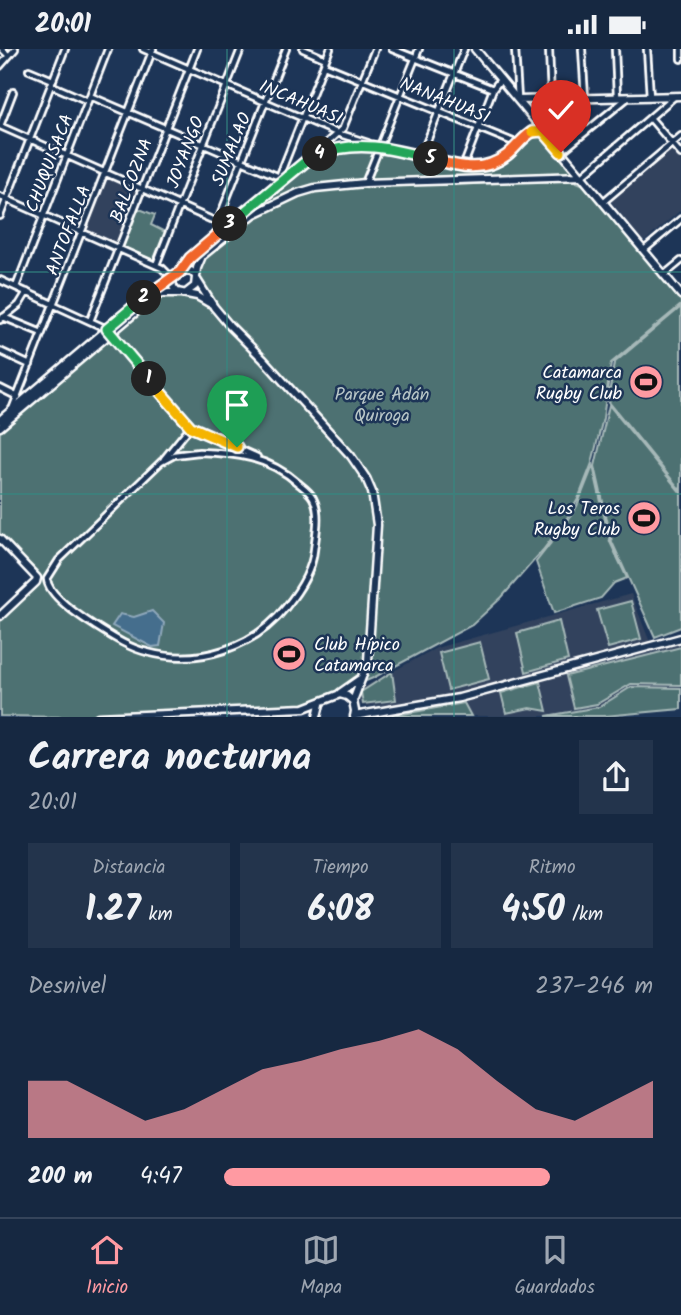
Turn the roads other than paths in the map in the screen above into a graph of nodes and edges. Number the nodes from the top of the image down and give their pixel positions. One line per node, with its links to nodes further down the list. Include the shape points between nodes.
1 (2, 49): 23 (street)
2 (15, 49): 23 (street)
3 (65, 49): 33 (street)
4 (108, 49): 42 (street, CHUQUISACA)
5 (143, 49): 22 (street, INCAHUASI)
6 (197, 49): 29 (street, BALCOZNA)
7 (241, 49): 34 (street, JOYANGO)
8 (286, 49): 47 (street, SUMALAO)
9 (303, 49): 26 (street, NANAHUASI)
10 (330, 49): 26 (street)
11 (374, 49): 32 (street)
12 (392, 49): 24 (street)
13 (419, 49): 24 (street)
14 (464, 49): 30 (street)
15 (475, 49): 31 (main road)
16 (515, 49): 46 (street)
17 (548, 49): 43 (street)
18 (582, 49): 45 (street)
19 (615, 49): 40 (street)
20 (648, 49): 39 (street)
21 (681, 49): 25 (street)
22 (152, 51): 29 (street, INCAHUASI); 48 (street, ANTOFALLA)
23 (8, 55): 27 (street)
24 (415, 58): 30 (street); 38 (street)
25 (681, 59)
26 (325, 62): 32 (street, NANAHUASI); 51 (street)
27 (0, 66)
28 (29, 69): 33 (street)
29 (189, 69): 34 (street, INCAHUASI); 54 (street, BALCOZNA)
30 (454, 74): 35 (street); 49 (street)
31 (500, 80): 35 (street); 46 (main road)
32 (362, 81): 38 (street, NANAHUASI); 58 (street)
33 (52, 82): 42 (street); 61 (street)
34 (226, 85): 47 (street, INCAHUASI); 64 (street, JOYANGO)
35 (493, 89): 55 (street)
36 (13, 92): 53 (street)
37 (678, 96): 39 (main road); 52 (street)
38 (400, 97): 49 (street, NANAHUASI); 65 (street)
39 (650, 97): 41 (main road)
40 (617, 98): 41 (main road); 45 (main road)
41 (627, 98): 57 (street)
42 (89, 99): 48 (street); 68 (street, CHUQUISACA)
43 (551, 99): 44 (main road); 46 (main road)
44 (561, 99): 45 (main road); 57 (street)
45 (584, 99)
46 (518, 100): 50 (main road)
47 (265, 102): 51 (street, INCAHUASI); 70 (street, SUMALAO)
48 (128, 112): 54 (street); 73 (street, ANTOFALLA)
49 (438, 113): 55 (street, NANAHUASI); 69 (street)
50 (530, 115): 56 (main road); 59 (main road)
51 (302, 118): 58 (street, INCAHUASI); 75 (street)
52 (651, 119): 63 (street); 74 (street)
53 (0, 126): 61 (street)
54 (166, 128): 64 (street); 77 (street, BALCOZNA)
55 (478, 128): 62 (street, NANAHUASI); 72 (street)
56 (543, 131): 59 (main road); 66 (main road)
57 (587, 131): 66 (street)
58 (337, 133): 65 (street, INCAHUASI); 71 (street)
59 (526, 136): 62 (main road)
60 (681, 136): 63 (street)
61 (30, 139): 68 (street); 79 (street)
62 (518, 144): 72 (main road, via 492,164)
63 (672, 144): 67 (street); 80 (street)
64 (203, 145): 70 (street); 81 (street, JOYANGO)
65 (376, 145): 69 (main road); 71 (main road, via 335,149); 76 (street)
66 (561, 152): 74 (main road)
67 (681, 154)
68 (67, 155): 73 (street); 82 (street, CHUQUISACA)
69 (421, 156): 72 (main road)
70 (242, 161): 75 (street); 85 (street, SUMALAO)
71 (305, 162): 75 (main road)
72 (463, 167)
73 (105, 172): 77 (street); 87 (street, ANTOFALLA)
74 (582, 176): 76 (main road); 80 (main road)
75 (281, 178): 86 (main road)
76 (365, 183): 86 (main road, via 298,193)
77 (143, 188): 81 (street); 88 (street, BALCOZNA)
78 (0, 196): 79 (street)
79 (7, 199): 82 (street); 83 (street)
80 (603, 202): 89 (main road)
81 (180, 204): 85 (street); 91 (street, JOYANGO)
82 (44, 215): 87 (street); 97 (street, CHUQUISACA)
83 (0, 216)
84 (681, 219): 89 (street)
85 (218, 221): 86 (street)
86 (230, 228): 92 (main road, via 190,258); 95 (main road, via 202,256)
87 (82, 232): 88 (street); 101 (street, ANTOFALLA)
88 (120, 249): 91 (street); 104 (street, BALCOZNA)
89 (644, 250): 93 (main road)
90 (681, 261): 93 (street)
91 (156, 265): 94 (street)
92 (180, 272): 94 (main road); 95 (main road, via 191,271)
93 (664, 275): 100 (main road)
94 (172, 278): 99 (main road, via 173,287); 105 (main road)
95 (196, 278): 99 (main road, via 194,288); 102 (main road)
96 (0, 280): 97 (street)
97 (16, 287): 98 (street)
98 (27, 292): 101 (street); 103 (street)
99 (182, 293): 102 (main road, via 200,297); 105 (main road, via 156,295)
100 (681, 295)
101 (54, 305): 104 (street); 106 (street, ANTOFALLA)
102 (214, 307): 119 (main road, via 351,456 372,492 377,525 368,661)
103 (2, 319): 106 (street)
104 (90, 321): 105 (street)
105 (109, 331): 110 (main road); 111 (main road); 113 (street)
106 (43, 333): 108 (street, ANTOFALLA)
107 (0, 351): 108 (street)
108 (30, 365): 110 (street, ANTOFALLA)
109 (0, 388): 110 (street)
110 (20, 398): 111 (main road)
111 (4, 421): 112 (main road)
112 (0, 427)
113 (191, 427): 114 (street); 115 (street)
114 (264, 460): 115 (street, via 199,452); 115 (street, via 312,495 317,510 316,539 309,571 291,602 264,630 239,645 184,658 145,652 119,641 66,605 48,585 59,560)
115 (161, 462)
116 (0, 539): 117 (main road, via 37,578)
117 (0, 616)
118 (681, 638): 123 (main road, via 459,698)
119 (361, 678): 120 (main road); 121 (main road)
120 (337, 695): 121 (main road); 122 (main road)
121 (354, 703): 123 (main road, via 361,709); 126 (main road)
122 (320, 704): 124 (main road); 125 (main road)
123 (378, 710): 126 (main road)
124 (97, 716)
125 (317, 716)
126 (354, 716)

